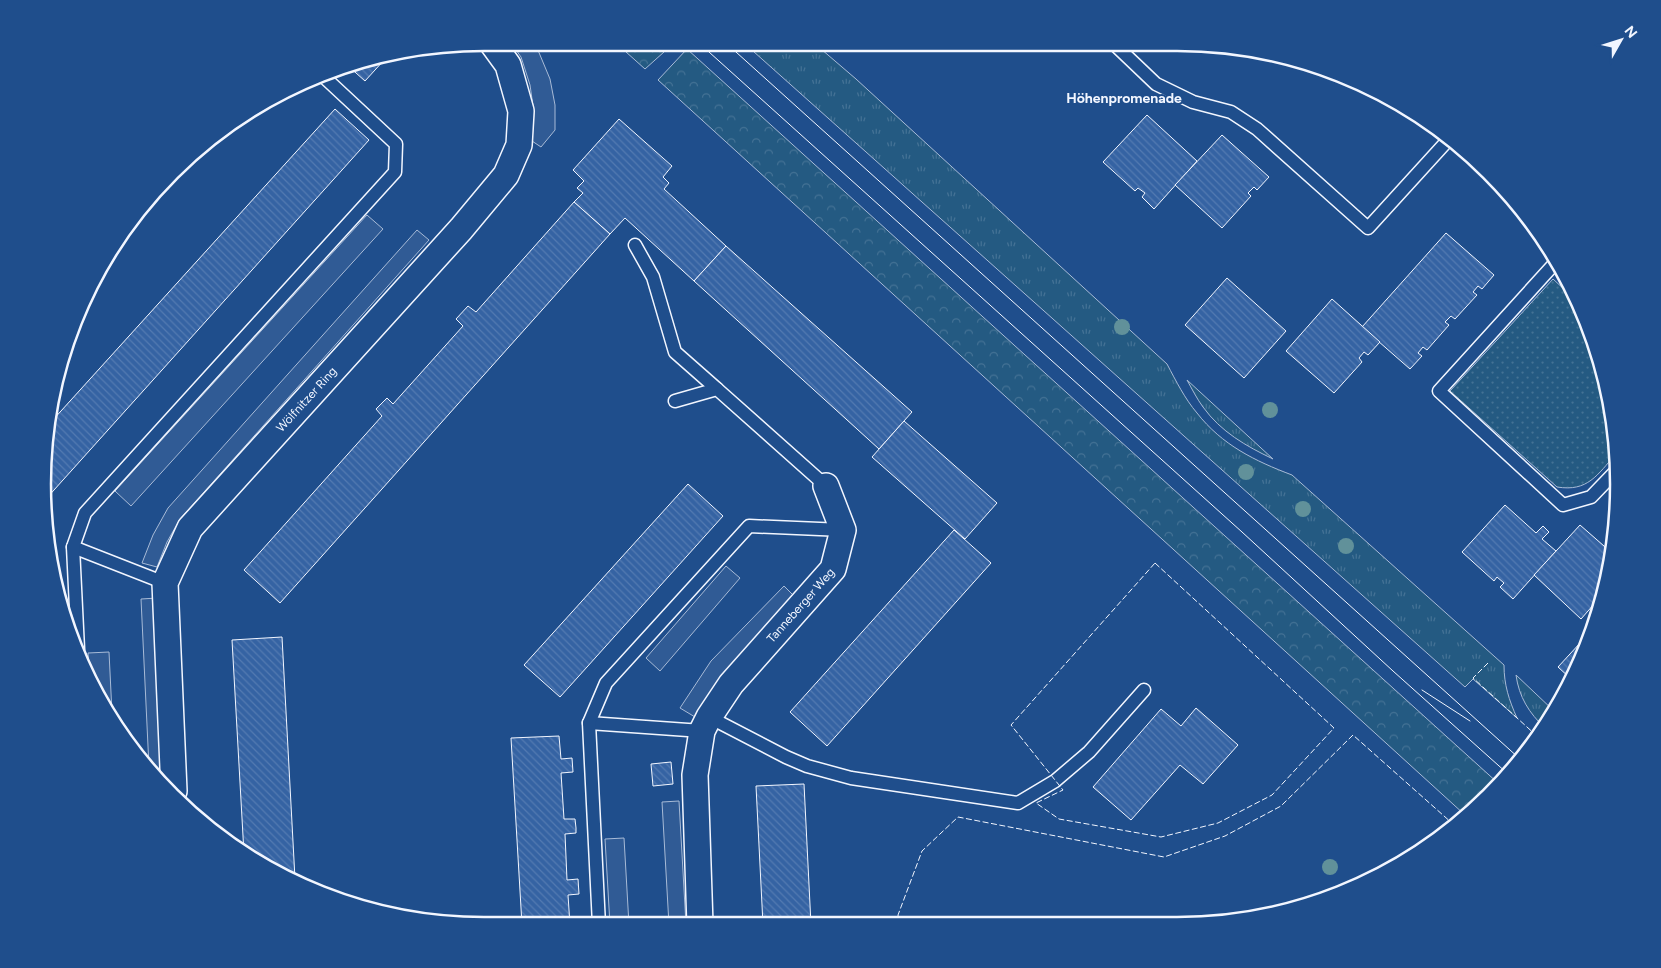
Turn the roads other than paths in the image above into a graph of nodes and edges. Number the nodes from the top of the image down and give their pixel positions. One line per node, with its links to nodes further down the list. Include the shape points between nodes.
1 (498, 51): 13 (street, Wölfnitzer Ring, via 508,65 521,110 519,145 506,175 190,528)
2 (1121, 51): 4 (lane, via 1156,84 1193,102 1232,112 1257,129 1368,228)
3 (328, 80): 12 (lane, via 396,144 394,172 85,513)
4 (1444, 144)
5 (635, 245): 7 (lane, via 653,277 675,352)
6 (1551, 267): 9 (lane, via 1439,391 1563,504 1591,497)
7 (717, 389): 8 (lane); 10 (lane)
8 (675, 401)
9 (1610, 482)
10 (826, 486): 11 (street)
11 (843, 530): 16 (lane, via 749,526 606,683); 17 (street, Tanneberger Weg, via 833,569 731,684)
12 (74, 547): 13 (lane); 14 (lane)
13 (165, 583): 18 (street, Wölfnitzer Ring)
14 (77, 632)
15 (1144, 690): 17 (lane, via 1089,752 1055,781 1018,803 851,778 786,757)
16 (589, 723): 17 (lane); 19 (lane)
17 (706, 724): 20 (street, Tanneberger Weg, via 694,775)
18 (174, 785)
19 (600, 917)
20 (700, 917)

